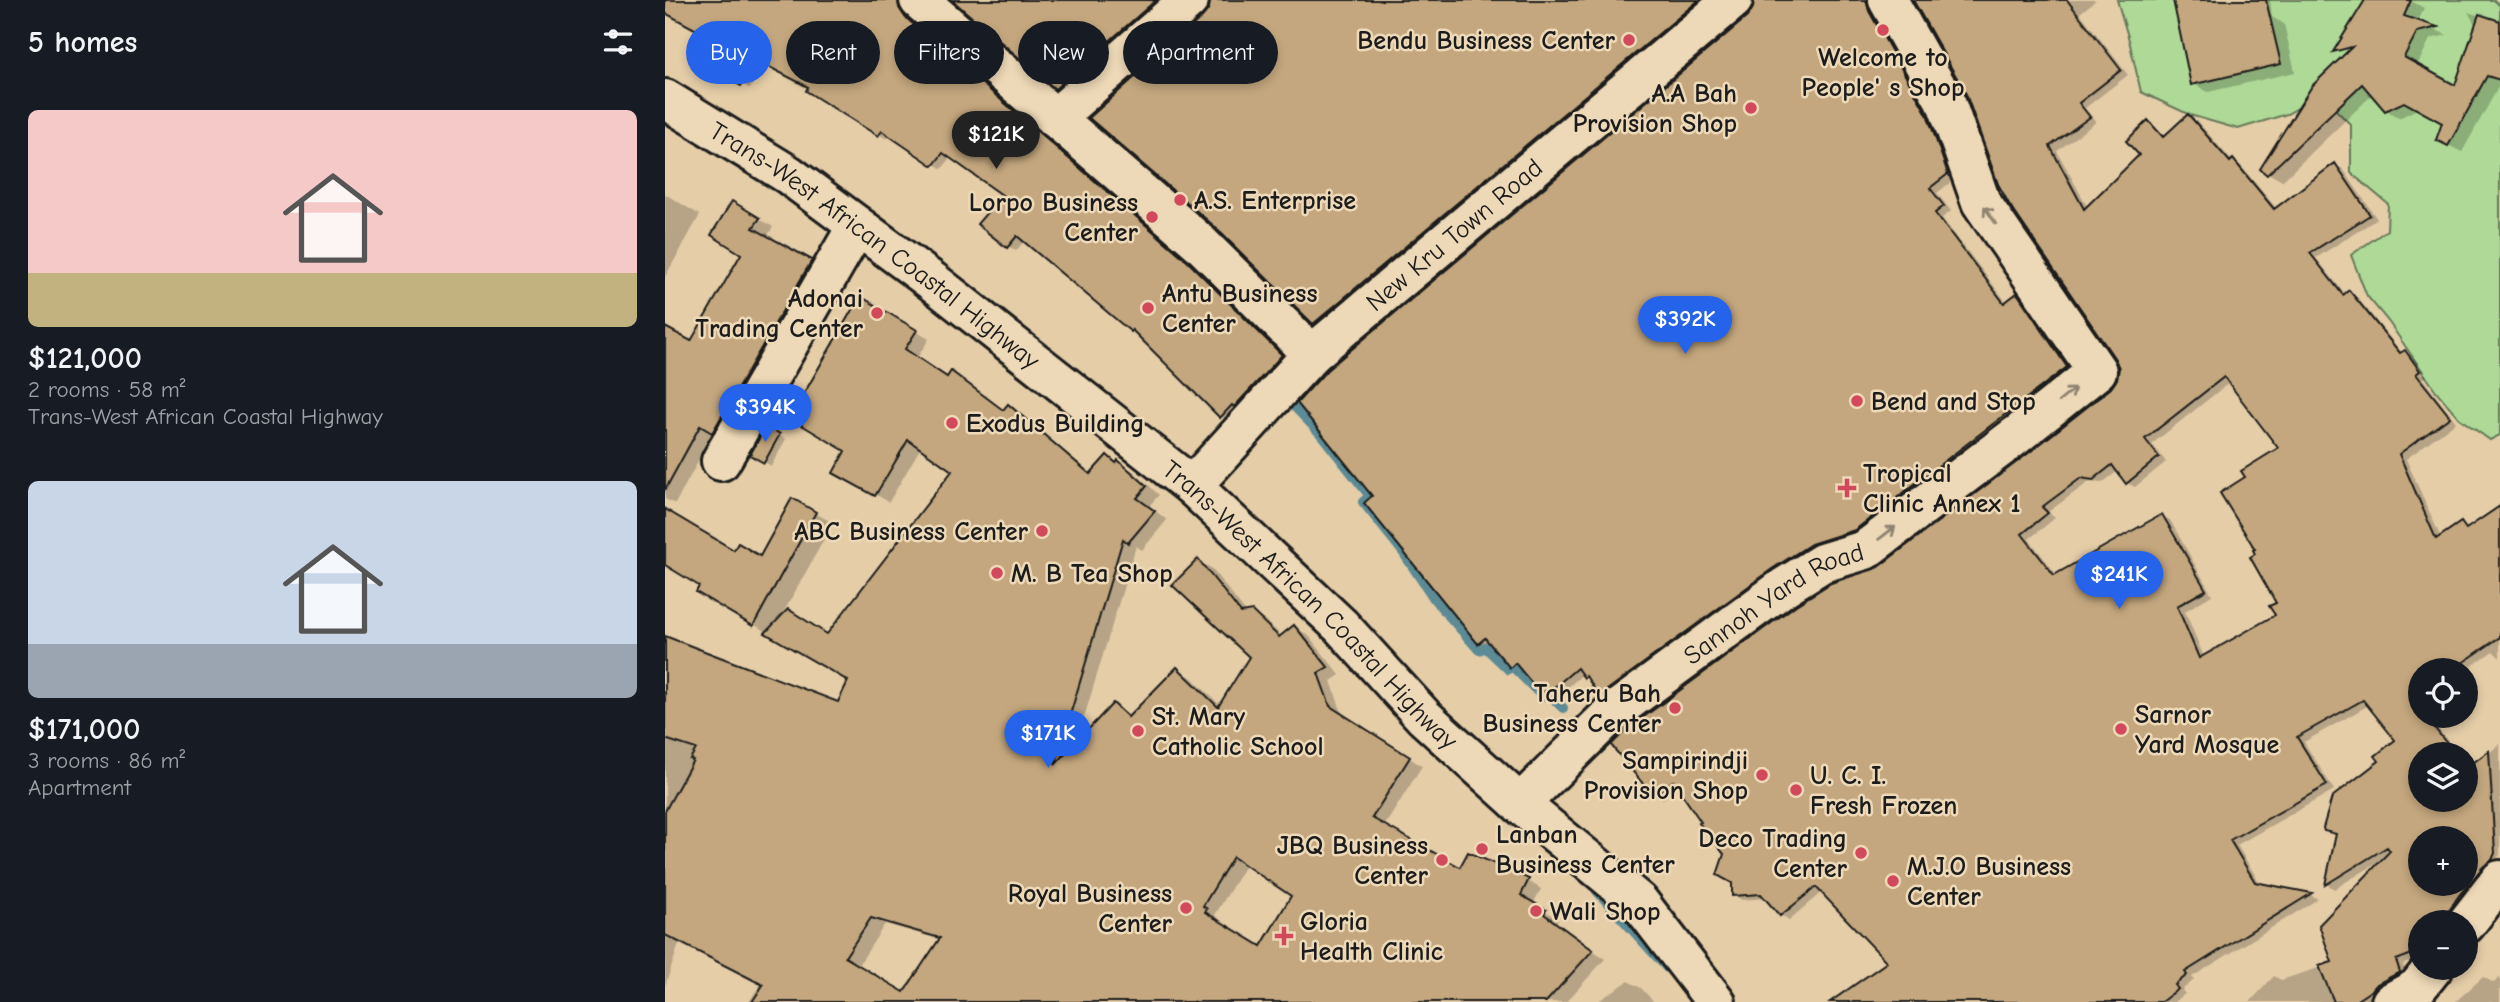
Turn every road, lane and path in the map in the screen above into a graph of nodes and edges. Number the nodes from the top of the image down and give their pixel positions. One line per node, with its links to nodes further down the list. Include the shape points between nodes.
1 (919, 0): 6 (main road)
2 (1189, 0): 6 (main road)
3 (1733, 0): 8 (main road, New Kru Town Road)
4 (1888, 0): 11 (main road, Sannoh Yard Road, one-way to 4, via 1612,713 1783,587 1822,563 1865,550 2097,372 1981,202 1947,105)
5 (665, 99): 7 (main road, Trans-West African Coastal Highway, via 789,175)
6 (1055, 118): 8 (main road, via 1199,242)
7 (857, 226): 9 (main road); 10 (main road, Trans-West African Coastal Highway)
8 (1312, 354): 10 (main road, New Kru Town Road)
9 (721, 461)
10 (1192, 486): 11 (main road, Trans-West African Coastal Highway, via 1341,626 1424,717)
11 (1520, 804): 15 (main road, Trans-West African Coastal Highway, via 1639,902)
12 (2500, 880): 13 (main road)
13 (2477, 910)
14 (2423, 980): 16 (main road)
15 (1716, 1002)
16 (2391, 1002)

